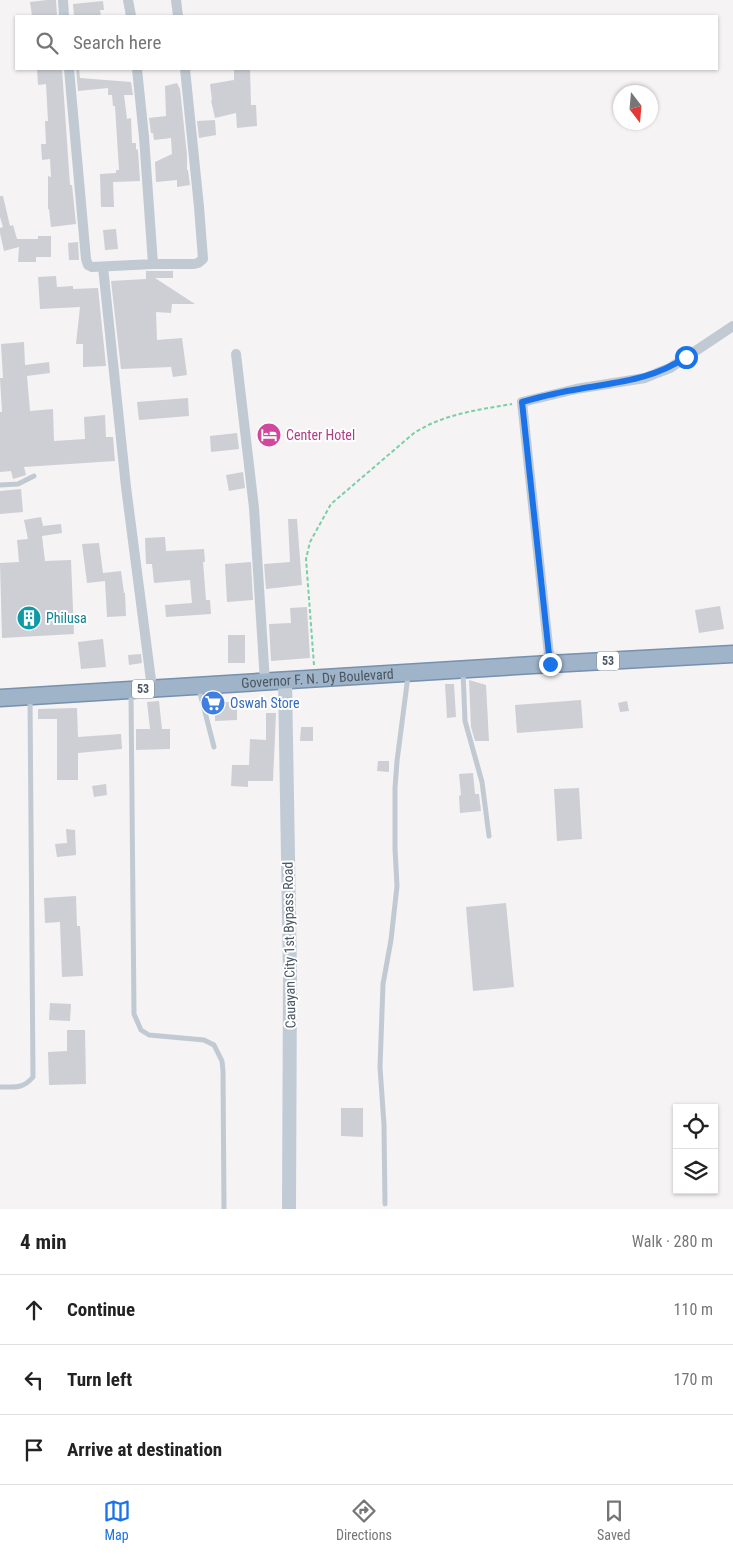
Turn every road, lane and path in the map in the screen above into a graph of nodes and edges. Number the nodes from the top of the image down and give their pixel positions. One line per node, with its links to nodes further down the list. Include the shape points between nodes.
1 (63, 0): 4 (street)
2 (128, 0): 5 (street)
3 (176, 0): 6 (street)
4 (64, 15)
5 (130, 15)
6 (178, 15)
7 (69, 70): 11 (street, via 86,259 88,265)
8 (137, 70): 10 (street)
9 (185, 70): 10 (street, via 203,255 201,261 194,264)
10 (153, 264): 11 (street)
11 (103, 268): 25 (street, via 128,505)
12 (733, 326): 14 (street, via 670,368 651,375)
13 (236, 354): 23 (street, via 254,508)
14 (522, 402): 18 (street); 21 (path, via 450,416 426,426 331,504 310,542 306,559)
15 (34, 476): 16 (lane, via 18,484)
16 (0, 485)
17 (733, 654): 18 (highway, 53)
18 (550, 664): 19 (highway, Governor F. N. Dy Boulevard / 53)
19 (463, 670): 20 (highway, Governor F. N. Dy Boulevard / 53); 30 (lane, via 465,721 482,782)
20 (408, 673): 21 (highway, Governor F. N. Dy Boulevard / 53); 32 (lane, via 395,788 397,886 383,984 380,1067)
21 (315, 679): 22 (highway, Governor F. N. Dy Boulevard / 53)
22 (285, 681): 23 (highway, Governor F. N. Dy Boulevard / 53); 34 (main road, Cauayan City 1st Bypass Road, via 290,974)
23 (265, 682): 24 (highway, Governor F. N. Dy Boulevard / 53)
24 (198, 686): 25 (highway, Governor F. N. Dy Boulevard / 53); 29 (lane)
25 (152, 688): 26 (highway, Governor F. N. Dy Boulevard / 53)
26 (131, 691): 27 (highway, Governor F. N. Dy Boulevard / 53); 33 (lane, via 134,1014 141,1030 150,1035 204,1040 214,1045 218,1052 223,1071)
27 (30, 696): 28 (highway, Governor F. N. Dy Boulevard / 53); 31 (lane, via 33,1077 18,1087)
28 (0, 698)
29 (214, 747)
30 (489, 836)
31 (0, 1087)
32 (385, 1204)
33 (224, 1209)
34 (289, 1209)

